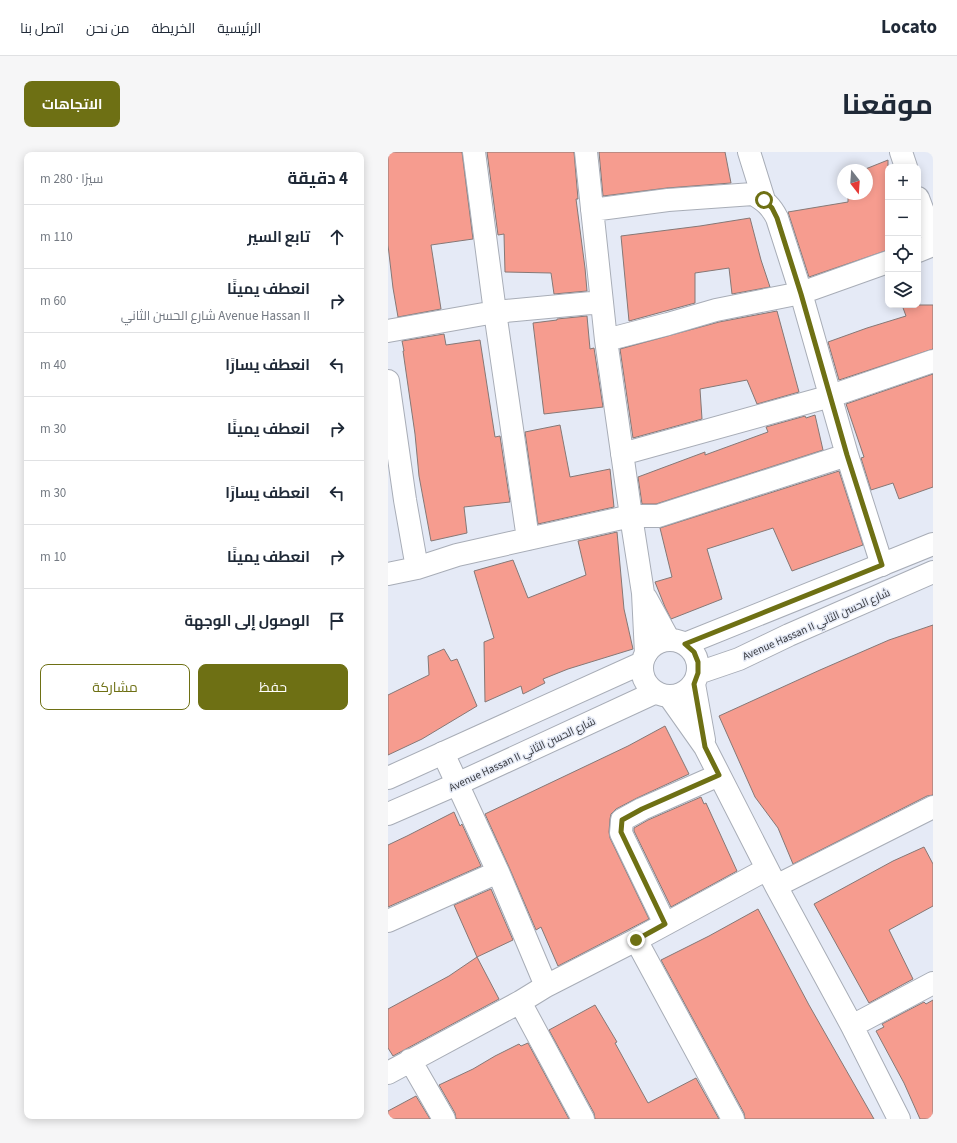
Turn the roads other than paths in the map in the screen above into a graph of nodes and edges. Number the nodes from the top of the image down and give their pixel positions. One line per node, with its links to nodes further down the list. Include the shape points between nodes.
1 (474, 152): 15 (street)
2 (586, 152): 8 (street)
3 (749, 152): 6 (street)
4 (901, 152): 5 (street)
5 (905, 164)
6 (764, 200): 8 (street, via 753,194 724,195); 13 (street, via 777,218)
7 (919, 200): 9 (street)
8 (592, 210): 14 (street)
9 (933, 238)
10 (933, 246): 11 (street)
11 (921, 250)
12 (885, 263): 13 (street)
13 (801, 294): 17 (street, via 716,310); 20 (street)
14 (602, 302): 15 (street); 17 (street)
15 (495, 312): 16 (street); 24 (street)
16 (388, 331)
17 (606, 340): 21 (street)
18 (933, 361): 20 (street)
19 (388, 381): 27 (street)
20 (831, 396): 21 (street); 22 (street)
21 (622, 454): 23 (street)
22 (847, 455): 23 (street, via 658,516); 26 (street)
23 (631, 516): 24 (street); 30 (street)
24 (528, 539): 27 (street, via 457,555)
25 (933, 544): 26 (street)
26 (882, 565): 31 (street)
27 (417, 568): 29 (street)
28 (933, 572): 33 (street, Avenue Hassan II شارع الحسن الثاني)
29 (388, 574)
30 (643, 593): 31 (street); 32 (street)
31 (677, 642): 32 (street, via 662,640 650,648); 33 (street, via 694,652 698,662)
32 (644, 658): 34 (street, via 644,680 649,687); 36 (street)
33 (696, 679): 34 (street, via 687,691 678,695); 35 (street)
34 (662, 694): 35 (street); 39 (street, Avenue Hassan II شارع الحسن الثاني)
35 (705, 747): 37 (street)
36 (443, 753): 38 (street); 39 (street)
37 (719, 775): 43 (street); 45 (street, via 622,820 621,832)
38 (388, 778)
39 (457, 784): 41 (street, Avenue Hassan II شارع الحسن الثاني); 42 (street)
40 (933, 807): 43 (street)
41 (388, 814)
42 (498, 872): 44 (street); 48 (street)
43 (772, 877): 45 (street); 50 (street)
44 (388, 921)
45 (665, 924): 46 (street)
46 (636, 940): 48 (street); 55 (street)
47 (933, 983): 50 (street)
48 (546, 986): 49 (street)
49 (520, 1002): 51 (street); 54 (street)
50 (852, 1026): 56 (street)
51 (410, 1060): 52 (street); 53 (street)
52 (388, 1073)
53 (444, 1119)
54 (583, 1119)
55 (733, 1119)
56 (899, 1119)

